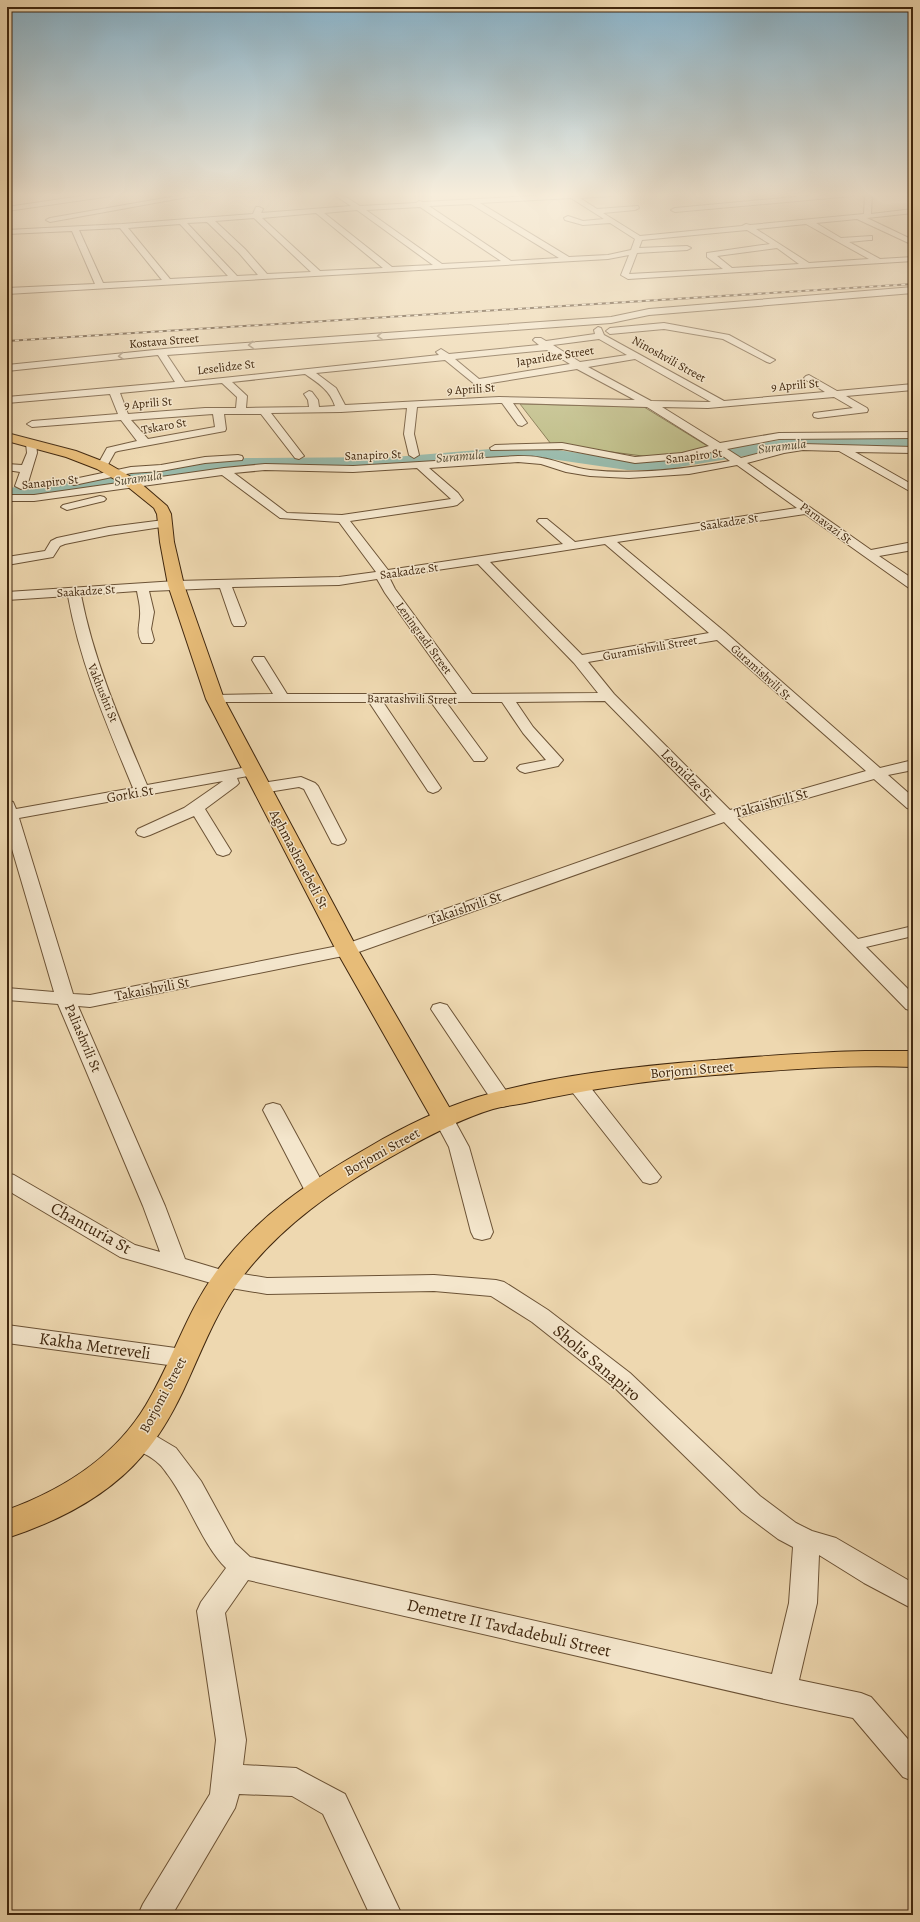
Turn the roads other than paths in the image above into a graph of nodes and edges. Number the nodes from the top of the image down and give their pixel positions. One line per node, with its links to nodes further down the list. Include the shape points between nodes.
1 (139, 284): 2 (street)
2 (100, 286): 4 (street)
3 (913, 290): 5 (street, Kostava Street, via 649,312 621,319)
4 (7, 291)
5 (586, 322): 6 (street, Kostava Street); 9 (street, Ninoshvili Street)
6 (521, 326): 8 (street, Kostava Street); 11 (street)
7 (655, 326): 9 (street, Leselidze St); 10 (street); 15 (street, Leselidze St, via 670,326 722,336)
8 (419, 333): 12 (street, Kostava Street, one-way to 12); 13 (street)
9 (600, 333): 11 (street, Leselidze St); 14 (street, Ninoshvili Street)
10 (690, 340)
11 (545, 345): 13 (street, Leselidze St); 16 (street)
12 (161, 353): 17 (street, Kostava Street, one-way to 17); 22 (street)
13 (447, 356): 18 (street, Leselidze St); 21 (street)
14 (637, 356): 16 (street, Japaridze Street); 31 (street, Ninoshvili Street)
15 (770, 360)
16 (578, 365): 21 (street, Japaridze Street); 30 (street)
17 (7, 368)
18 (307, 371): 20 (street, Leselidze St); 33 (street, via 330,386 338,396)
19 (809, 378): 26 (street)
20 (225, 381): 22 (street, Leselidze St); 36 (street, via 242,396)
21 (477, 382): 29 (street)
22 (186, 385): 24 (street, Leselidze St); 38 (street, via 191,399)
23 (913, 387): 26 (street, 9 Aprili St)
24 (114, 391): 27 (street, Leselidze St); 40 (street)
25 (309, 394): 34 (street)
26 (834, 395): 31 (street, 9 Aprili St); 39 (street, via 863,410)
27 (29, 398): 28 (street, Leselidze St); 42 (street)
28 (7, 400)
29 (502, 400): 30 (street, 9 Aprili St); 32 (street, 9 Aprili St); 41 (street)
30 (647, 404): 31 (street, 9 Aprili St); 49 (street)
31 (723, 404)
32 (412, 406): 33 (street, 9 Aprili St); 52 (street, via 408,434)
33 (341, 409): 34 (street, 9 Aprili St)
34 (315, 410): 37 (street, 9 Aprili St)
35 (218, 411): 36 (street, 9 Aprili St); 38 (street, 9 Aprili St); 43 (street, Tskaro St, via 221,429)
36 (241, 411): 37 (street, 9 Aprili St)
37 (264, 411): 54 (street, via 303,456)
38 (186, 413): 40 (street, 9 Aprili St); 43 (street)
39 (818, 414)
40 (125, 418): 42 (street, 9 Aprili St); 46 (street, via 136,435)
41 (522, 423)
42 (31, 434): 45 (main road, Aghmashenebeli St); 57 (main road, Aghmashenebeli St); 60 (street, via 32,453)
43 (186, 435): 46 (street, Tskaro St)
44 (913, 435): 49 (street, via 772,437)
45 (7, 437)
46 (145, 442): 57 (street, Tskaro St, via 113,449)
47 (840, 447): 50 (street, Sanapiro St); 56 (street, Sanapiro St, via 816,446 794,449); 67 (street)
48 (484, 449): 49 (street, via 562,446 635,460 682,456)
49 (720, 449): 56 (street, Parnavazi St)
50 (913, 450)
51 (445, 452): 52 (street)
52 (414, 455): 55 (street)
53 (270, 456): 62 (street, via 205,460 161,468)
54 (284, 456)
55 (359, 458)
56 (739, 461): 58 (street, Sanapiro St, via 689,471 629,475 590,473 542,461 518,459); 70 (street, Parnavazi St)
57 (102, 466): 62 (main road, Aghmashenebeli St)
58 (422, 466): 61 (street, Sanapiro St, via 353,469 265,467); 71 (street, via 456,500)
59 (7, 467): 60 (street)
60 (25, 469): 66 (street)
61 (224, 471): 62 (street, Sanapiro St); 71 (street, via 284,516)
62 (128, 481): 63 (street); 68 (street, Sanapiro St, via 34,498); 69 (street); 73 (main road, Aghmashenebeli St, via 160,506 164,514)
63 (64, 483)
64 (35, 485): 66 (street)
65 (7, 486): 66 (street)
66 (21, 486)
67 (913, 490)
68 (7, 498)
69 (67, 507)
70 (808, 510): 74 (street, Saakadze St); 77 (street, Parnavazi St)
71 (342, 519): 80 (street, Leningradi Street)
72 (543, 521): 75 (street)
73 (164, 524): 79 (street, via 109,531 61,541 44,556); 82 (main road, Aghmashenebeli St)
74 (608, 541): 75 (street, Saakadze St); 88 (street, Guramishvili St)
75 (573, 546): 78 (street, Saakadze St)
76 (913, 546): 77 (street)
77 (868, 554): 83 (street, Parnavazi St)
78 (481, 560): 80 (street, Saakadze St); 91 (street, Leonidze St)
79 (7, 561)
80 (384, 575): 81 (street, Saakadze St, via 339,581); 97 (street, Leningradi Street, via 384,582)
81 (226, 584): 82 (street, Saakadze St); 87 (street, via 226,591)
82 (176, 585): 84 (street, Saakadze St); 94 (main road, Aghmashenebeli St)
83 (913, 585)
84 (142, 587): 85 (street, Saakadze St); 89 (street, via 147,612 144,629)
85 (74, 592): 86 (street, Saakadze St); 107 (street, Vakhushti St, via 87,653)
86 (7, 596)
87 (239, 623)
88 (720, 635): 91 (street, Guramishvili Street); 103 (street, Guramishvili St)
89 (146, 640)
90 (258, 660): 92 (street)
91 (579, 660): 93 (street, Leonidze St)
92 (282, 697): 94 (street, Baratashvili Street); 95 (street, Baratashvili Street)
93 (609, 697): 98 (street, Baratashvili Street); 111 (street, Leonidze St)
94 (215, 698): 102 (main road, Aghmashenebeli St)
95 (374, 698): 96 (street, Baratashvili Street); 106 (street)
96 (436, 699): 97 (street, Baratashvili Street); 99 (street)
97 (468, 699): 98 (street, Baratashvili Street)
98 (507, 700): 101 (street, via 528,730 555,760 553,763)
99 (479, 758)
100 (913, 765): 103 (street, Takaishvili St)
101 (525, 768)
102 (253, 772): 104 (street, Gorki St); 105 (main road, Aghmashenebeli St)
103 (877, 773): 108 (street, Guramishvili St); 111 (street, Takaishvili St)
104 (229, 776): 107 (street, Gorki St); 109 (street, via 231,783)
105 (262, 788): 113 (street, via 301,782 310,786); 117 (main road, Aghmashenebeli St)
106 (433, 788)
107 (142, 792): 110 (street, Gorki St)
108 (913, 805)
109 (197, 808): 112 (street, via 163,826); 114 (street)
110 (8, 812): 119 (street, Paliashvili St)
111 (727, 816): 116 (street, Leonidze St); 117 (street, Takaishvili St)
112 (144, 832)
113 (338, 840)
114 (223, 850)
115 (913, 931): 116 (street)
116 (854, 945): 120 (street, Leonidze St)
117 (348, 950): 119 (street, Takaishvili St, via 90,1001); 126 (main road, Aghmashenebeli St)
118 (7, 994): 119 (street, Takaishvili St)
119 (65, 998): 131 (street, Paliashvili St, via 154,1206)
120 (913, 1005)
121 (440, 1009): 124 (street)
122 (913, 1059): 123 (main road, Borjomi Street, via 745,1065 669,1071)
123 (576, 1083): 124 (main road, Borjomi Street); 127 (street)
124 (502, 1100): 126 (main road, Borjomi Street)
125 (273, 1110): 129 (street)
126 (444, 1119): 129 (main road, Borjomi Street, via 385,1148); 130 (street, Aghmashenebeli St, via 459,1147)
127 (650, 1178)
128 (7, 1180): 131 (street, Chanturia St, via 128,1251)
129 (316, 1191): 132 (main road, Borjomi Street, via 269,1228)
130 (482, 1232)
131 (176, 1265): 132 (street, Chanturia St)
132 (225, 1279): 134 (main road, Borjomi Street); 137 (street, Sholis Sanapiro, via 267,1286 434,1283 496,1288 540,1316 622,1380 751,1504 787,1531)
133 (7, 1334): 134 (street, Kakha Metreveli)
134 (183, 1358): 135 (main road, Borjomi Street, via 166,1396)
135 (140, 1439): 136 (main road, Borjomi Street, via 110,1471 74,1494); 138 (street, via 167,1455 177,1467 226,1551)
136 (7, 1524)
137 (807, 1541): 139 (street, Sholis Sanapiro, via 827,1546); 140 (street, via 803,1603)
138 (242, 1567): 140 (street, Demetre II Tavdadebuli Street); 142 (street, via 211,1611 232,1740)
139 (913, 1597)
140 (782, 1690): 141 (street, Demetre II Tavdadebuli Street, via 861,1706)
141 (913, 1766)
142 (226, 1779): 143 (street, via 224,1798); 144 (street, via 296,1782 334,1804)
143 (154, 1915)
144 (386, 1915)

